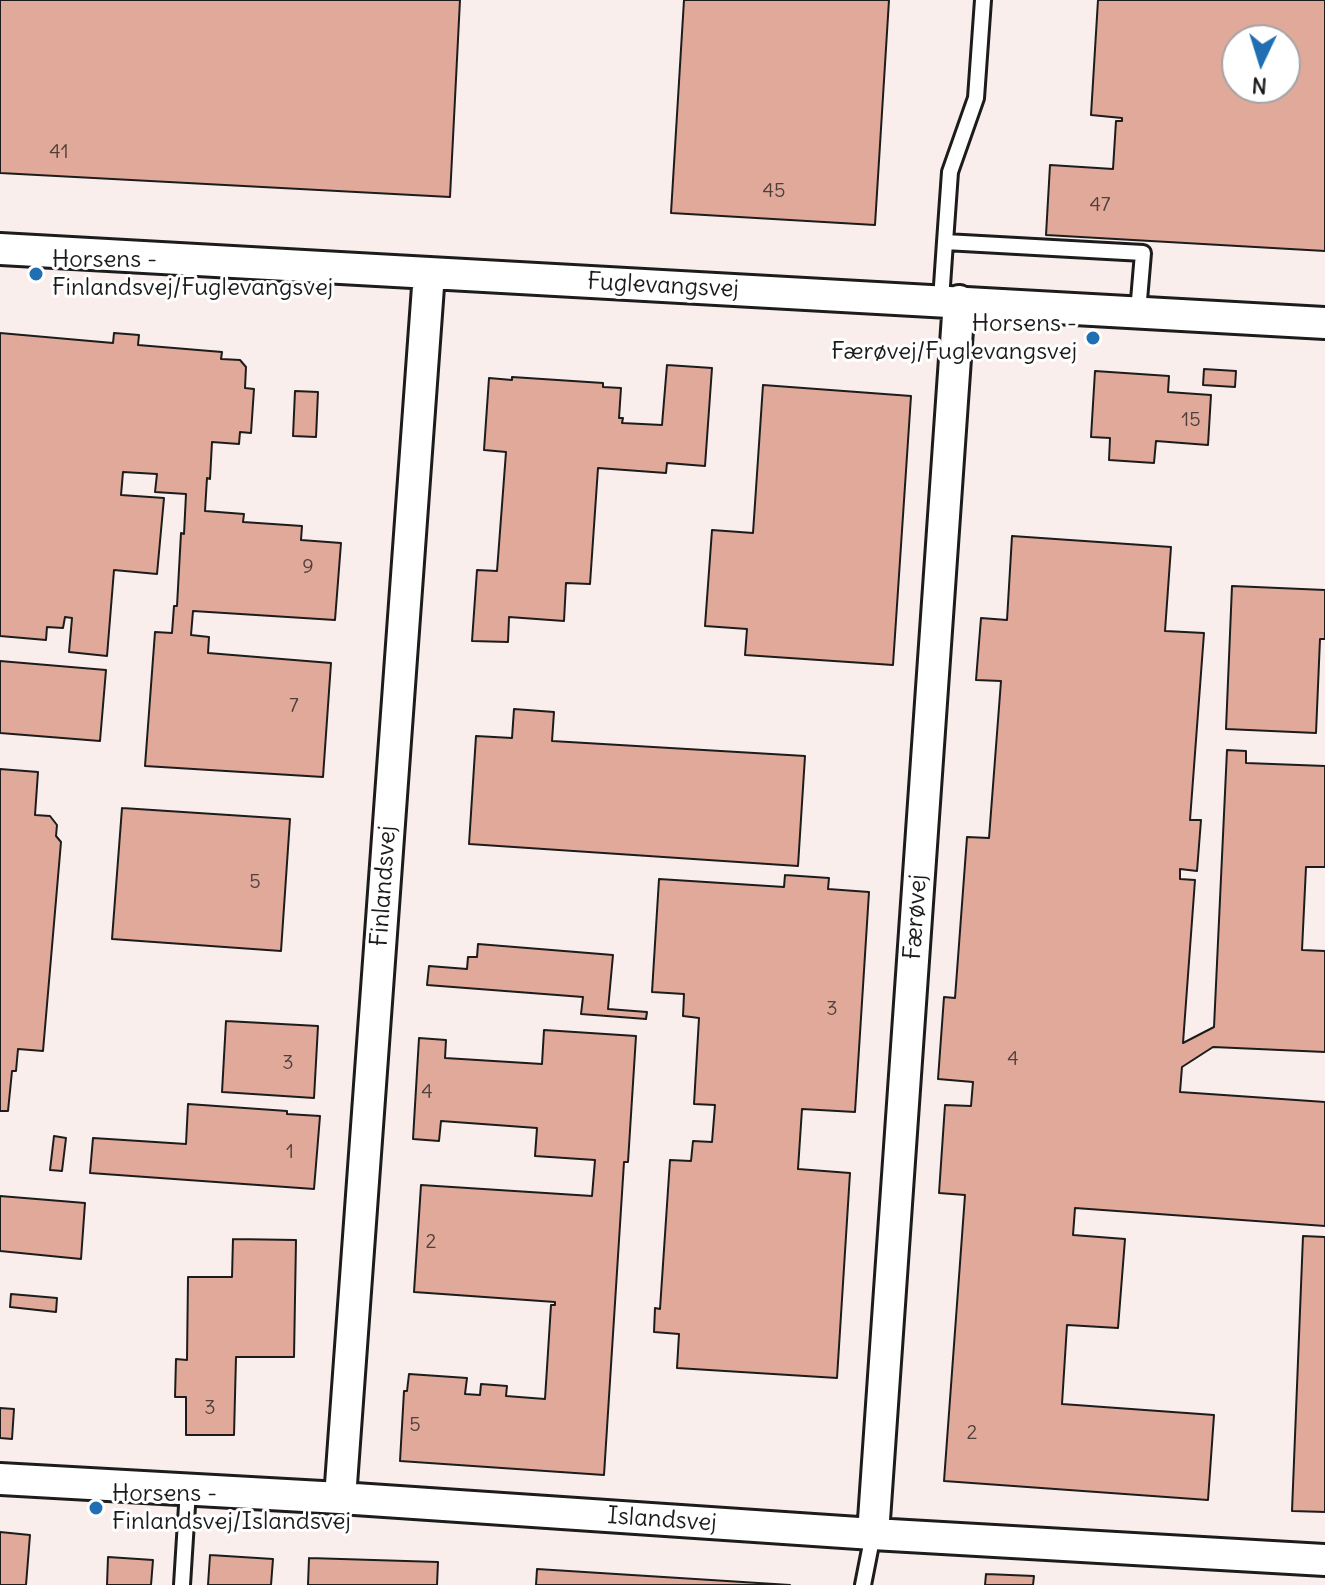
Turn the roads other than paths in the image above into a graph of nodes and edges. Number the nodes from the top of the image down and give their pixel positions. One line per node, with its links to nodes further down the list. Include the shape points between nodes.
1 (983, 0): 2 (lane, via 976,98 950,172)
2 (945, 242): 5 (lane); 6 (lane, via 1143,253)
3 (0, 249): 4 (street, Fuglevangsvej)
4 (429, 273): 5 (street, Fuglevangsvej); 10 (street, Finlandsvej)
5 (950, 301): 6 (street, Fuglevangsvej); 11 (street, Færøvej)
6 (1138, 312): 7 (street, Fuglevangsvej)
7 (1325, 323)
8 (0, 1479): 9 (street, Islandsvej)
9 (188, 1490): 10 (street, Islandsvej); 13 (lane)
10 (340, 1498): 11 (street, Islandsvej)
11 (873, 1534): 12 (street, Islandsvej); 14 (lane)
12 (1325, 1560)
13 (182, 1585)
14 (863, 1585)

